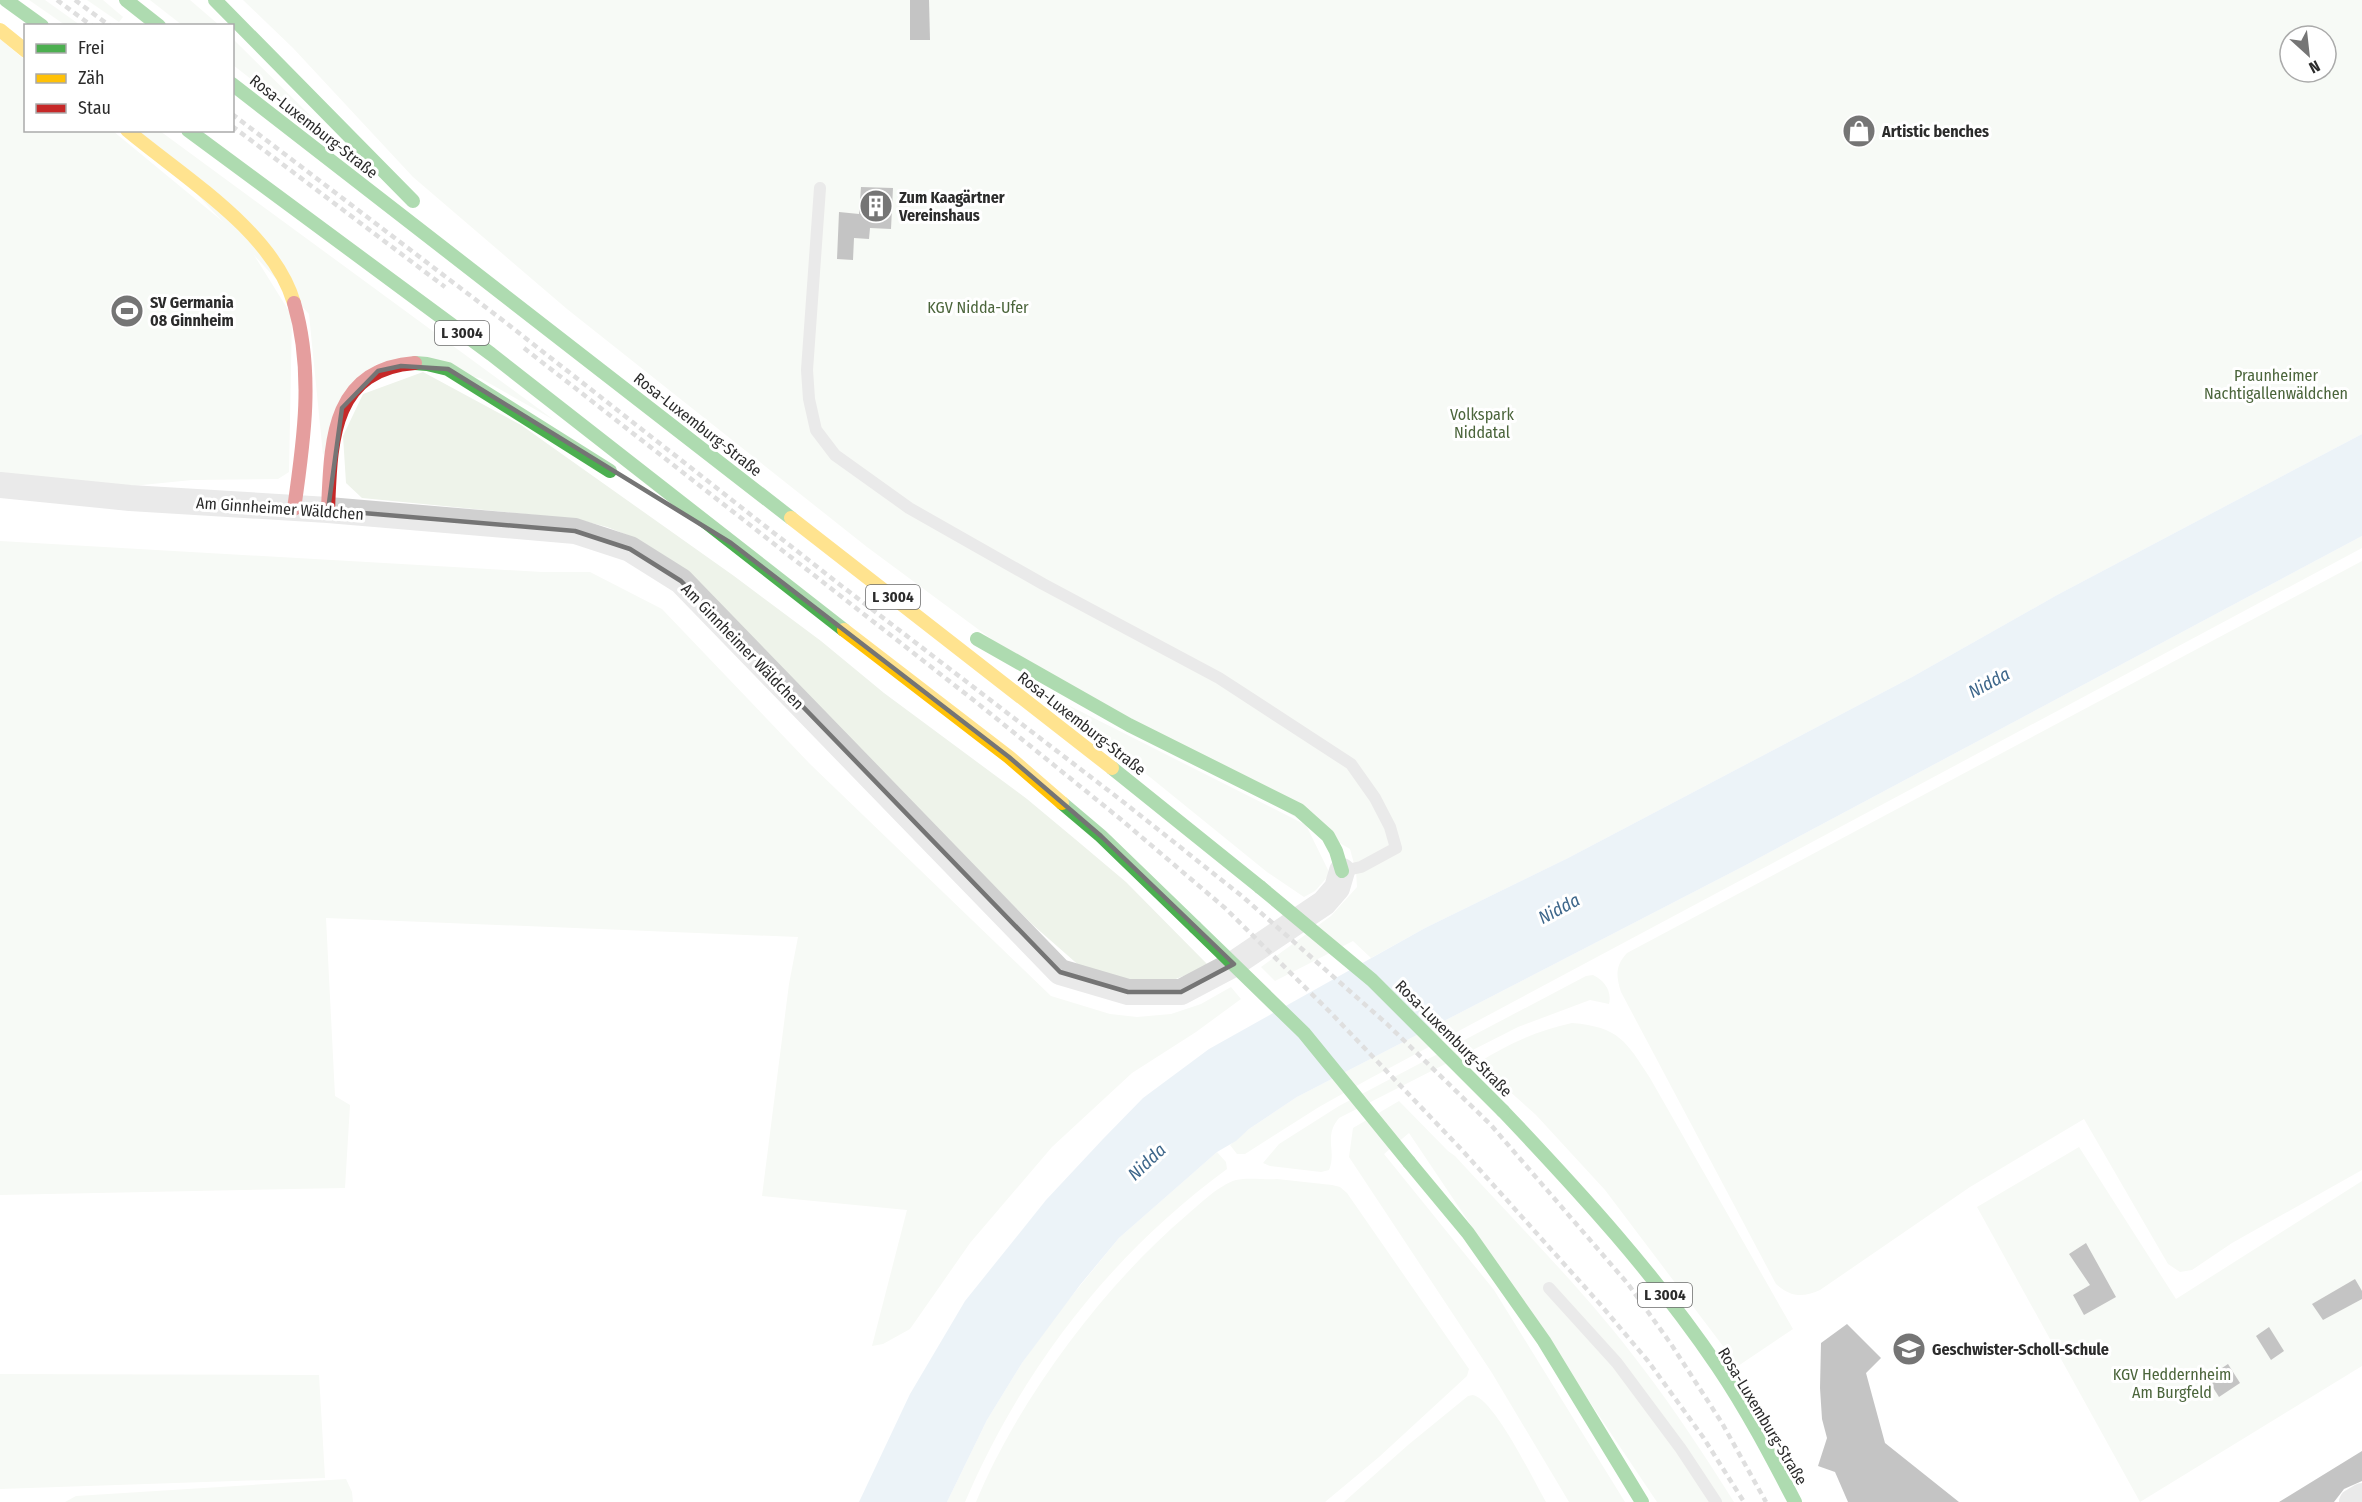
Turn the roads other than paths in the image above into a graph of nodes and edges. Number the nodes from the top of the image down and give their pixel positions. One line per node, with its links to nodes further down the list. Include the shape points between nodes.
1 (6, 0): 4 (highway)
2 (126, 0): 5 (highway)
3 (215, 0): 12 (highway)
4 (39, 24)
5 (156, 24)
6 (0, 30): 7 (highway)
7 (24, 49)
8 (234, 86): 14 (highway, Rosa-Luxemburg-Straße / L 3004)
9 (129, 132): 18 (highway, via 251,233 288,285 299,316 307,373)
10 (191, 132): 20 (highway, L 3004, via 492,354)
11 (820, 188): 24 (lane, via 808,389 816,430 835,455 909,508 1219,678 1351,764 1375,798 1396,848 1361,867)
12 (421, 207)
13 (471, 252): 14 (highway)
14 (524, 309): 21 (highway, Rosa-Luxemburg-Straße / L 3004)
15 (623, 478): 19 (highway, via 448,369 421,363 378,371 357,388 342,408)
16 (0, 485): 18 (street, Am Ginnheimer Wäldchen)
17 (642, 490): 20 (highway)
18 (294, 509): 19 (street, Am Ginnheimer Wäldchen)
19 (328, 510): 24 (street, Am Ginnheimer Wäldchen, via 574,531 630,549 681,581 1060,972 1128,992 1181,992 1232,965 1324,903 1337,888)
20 (730, 543): 27 (highway, L 3004, bridge, via 1009,757 1101,836 1304,1033 1468,1233 1544,1341)
21 (851, 564): 22 (highway); 29 (highway, Rosa-Luxemburg-Straße / L 3004, bridge, via 1139,788 1372,980 1581,1192 1651,1276 1718,1367)
22 (941, 618)
23 (961, 630): 24 (highway, via 1129,725 1299,810 1330,836)
24 (1342, 871)
25 (1549, 1288): 28 (lane, via 1617,1363)
26 (2362, 1496): 30 (street)
27 (1642, 1502)
28 (1716, 1502)
29 (1795, 1502)
30 (2352, 1502)

